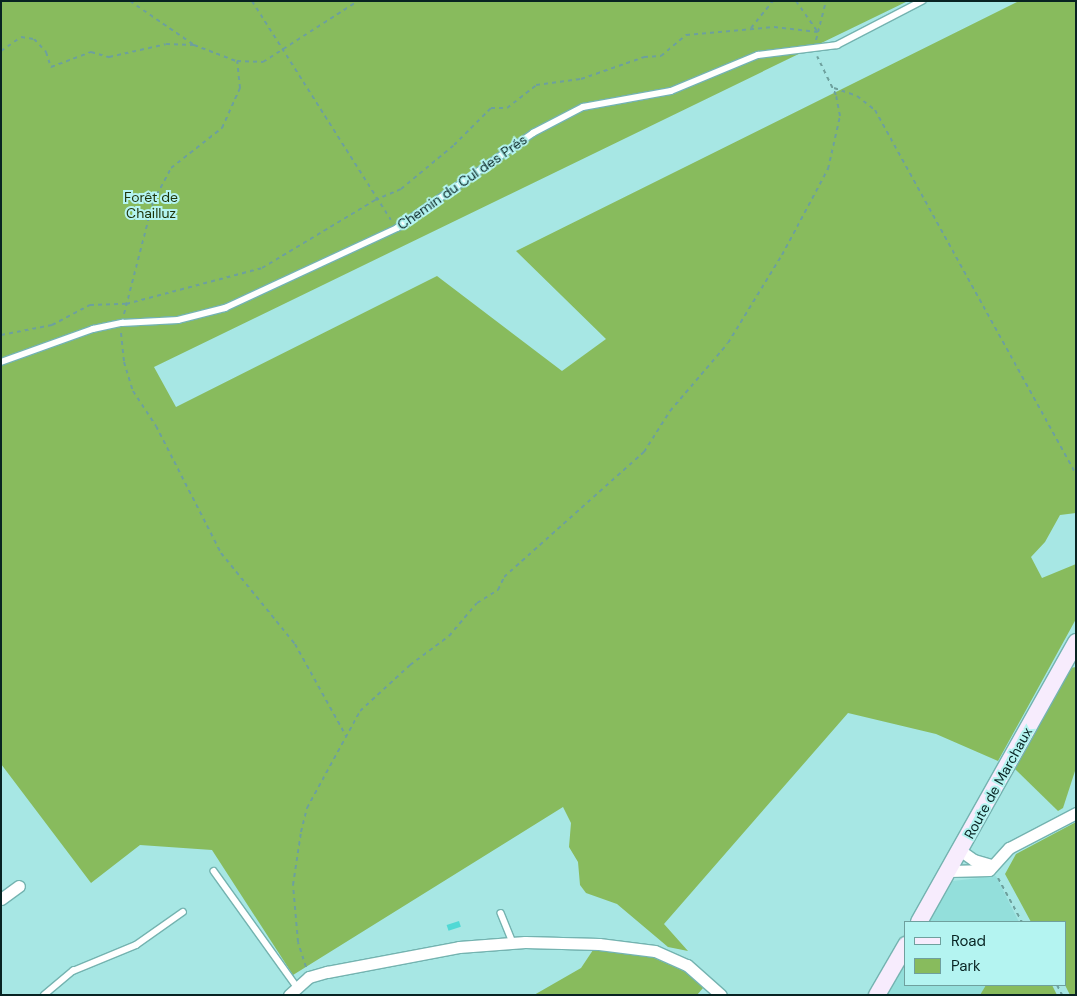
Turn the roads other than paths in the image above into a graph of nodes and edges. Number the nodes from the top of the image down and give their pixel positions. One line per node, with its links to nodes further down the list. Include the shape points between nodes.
1 (922, 1): 2 (lane, Chemin du Cul des Prés, via 837,45 758,55 670,91 583,107 533,133 397,228 225,308 178,320 122,322 55,340)
2 (1, 362)
3 (1076, 642): 5 (main road, Route de Marchaux)
4 (1076, 813): 6 (street, via 1009,848)
5 (960, 851): 6 (street); 8 (main road, Route de Marchaux)
6 (991, 865): 8 (street, via 989,870 980,872)
7 (214, 871): 16 (lane)
8 (949, 871): 13 (main road, Route de Marchaux)
9 (19, 886): 10 (street)
10 (1, 899)
11 (183, 912): 17 (lane, via 136,946 73,971)
12 (501, 913): 14 (lane)
13 (920, 921)
14 (512, 943): 16 (street, via 423,953 309,977); 18 (street, via 599,944 655,951 694,970)
15 (904, 948): 19 (main road)
16 (293, 991)
17 (44, 995)
18 (721, 995)
19 (877, 995)

